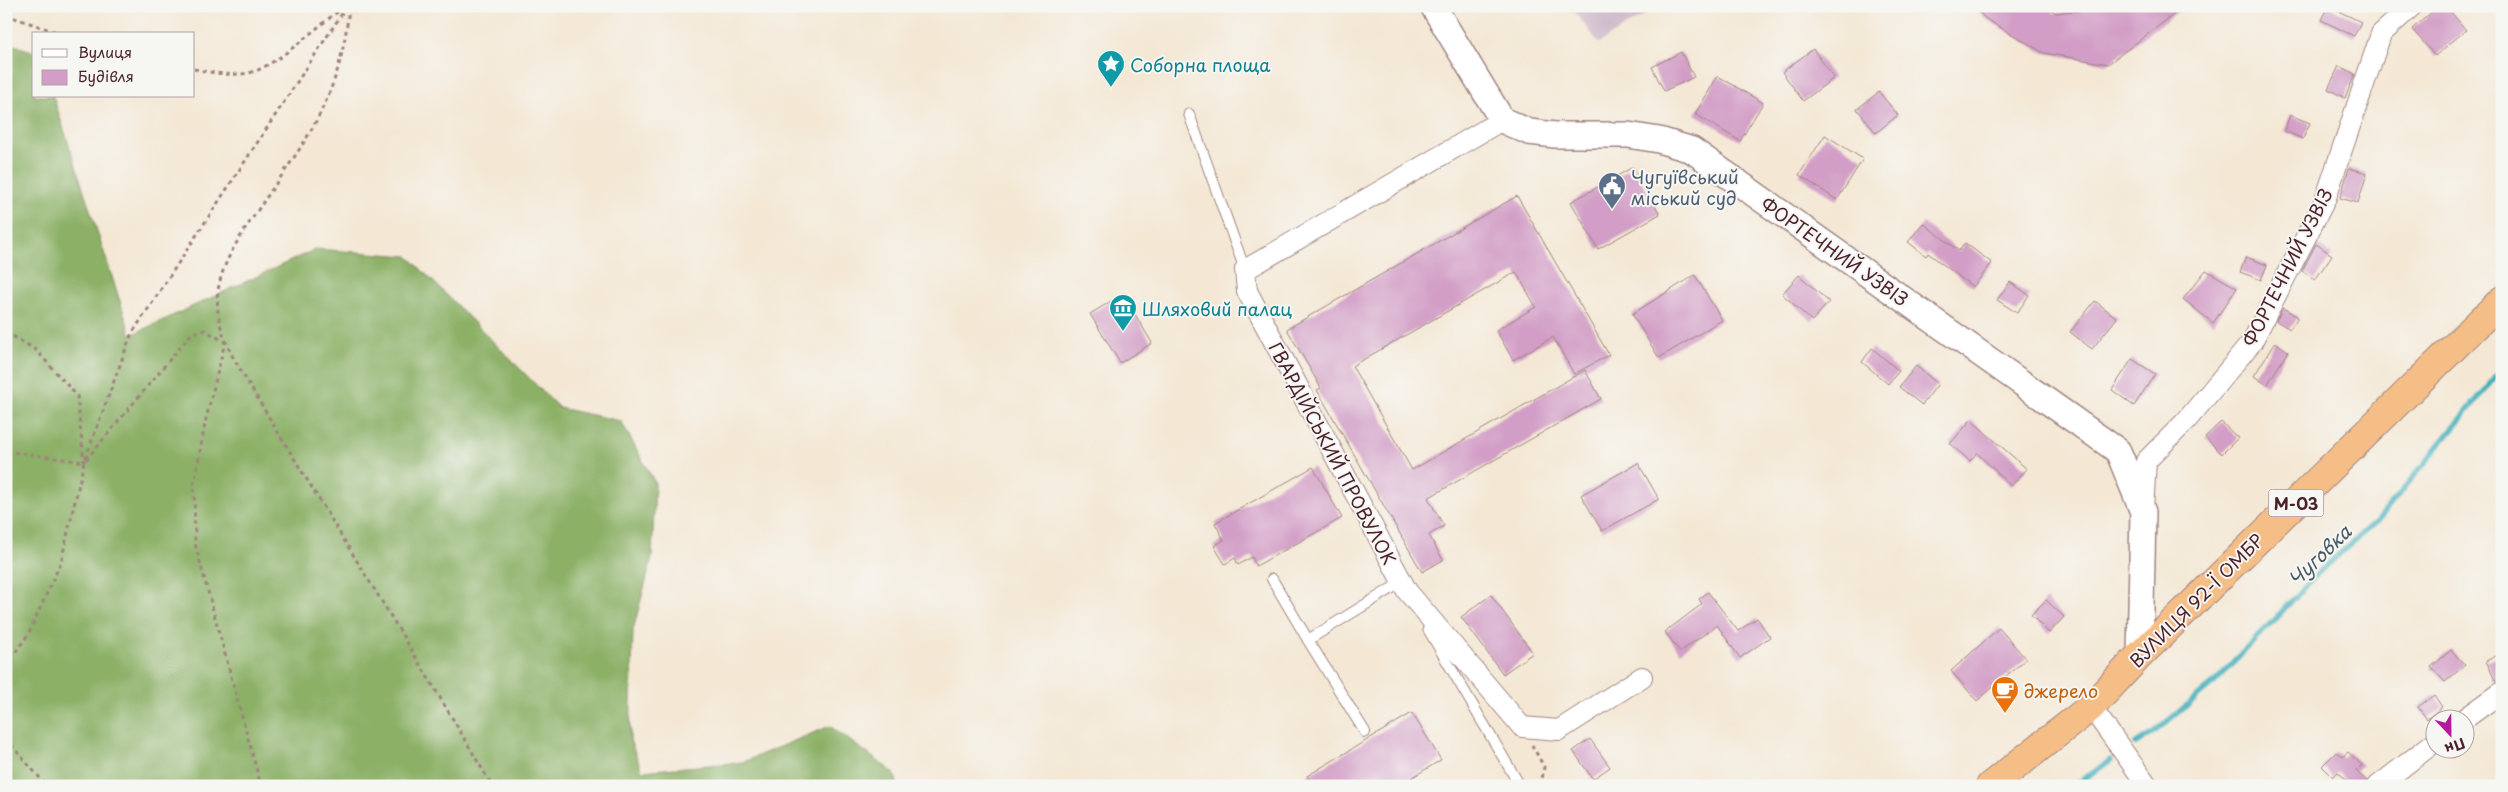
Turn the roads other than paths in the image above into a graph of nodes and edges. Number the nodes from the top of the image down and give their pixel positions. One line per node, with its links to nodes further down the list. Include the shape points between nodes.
1 (1433, 6): 4 (street)
2 (2412, 6): 7 (street, ФОРТЕЧНИЙ УЗВІЗ, via 2381,34 2325,200 2252,342 2186,421 2146,461)
3 (1189, 114): 5 (lane)
4 (1502, 120): 5 (street); 7 (street, ФОРТЕЧНИЙ УЗВІЗ, via 1529,132 1628,135 1692,150 2118,451)
5 (1246, 270): 9 (street, ГВАРДІЙСЬКИЙ ПРОВУЛОК, via 1247,291)
6 (2502, 300): 11 (highway, ВУЛИЦЯ 92-Ї ОМБР / М-03)
7 (2143, 512): 11 (street, ФОРТЕЧНИЙ УЗВІЗ)
8 (1272, 580): 10 (lane)
9 (1404, 587): 10 (lane); 12 (street, ГВАРДІЙСЬКИЙ ПРОВУЛОК, via 1522,727 1560,730); 18 (lane)
10 (1308, 640): 16 (lane)
11 (2140, 655): 14 (highway, ВУЛИЦЯ 92-Ї ОМБР / М-03)
12 (1642, 677)
13 (2502, 692): 15 (street)
14 (2091, 707): 19 (highway, ВУЛИЦЯ 92-Ї ОМБР / М-03); 20 (street)
15 (2476, 711)
16 (1365, 732)
17 (2426, 749): 21 (street)
18 (1520, 786)
19 (1990, 786)
20 (2148, 786)
21 (2378, 786)

